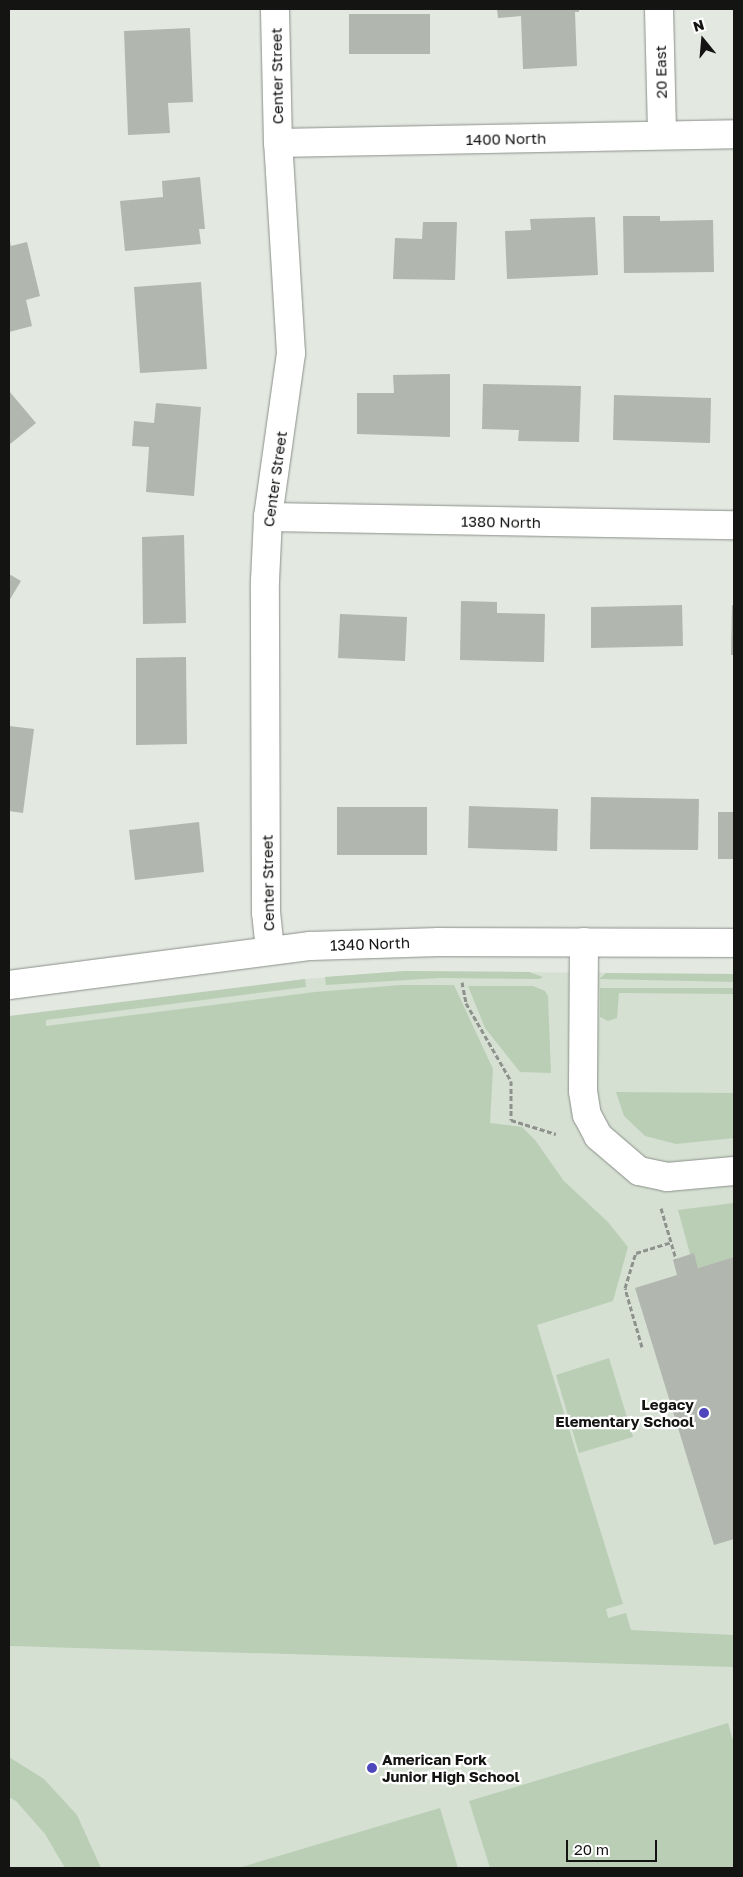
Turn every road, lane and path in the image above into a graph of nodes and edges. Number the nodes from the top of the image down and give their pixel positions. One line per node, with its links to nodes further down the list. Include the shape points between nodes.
1 (275, 9): 5 (street, Center Street)
2 (659, 9): 4 (street, 20 East)
3 (734, 134): 4 (street, 1400 North)
4 (662, 135): 5 (street, 1400 North)
5 (278, 143): 6 (street, Center Street, via 291,352)
6 (268, 517): 7 (street, 1380 North); 10 (street, Center Street, via 265,580 266,903)
7 (734, 525)
8 (584, 942): 9 (street, 1340 North); 10 (street, 1340 North, via 439,942); 14 (street, via 583,1090 588,1115 598,1136 640,1171 667,1177)
9 (734, 943)
10 (270, 950): 12 (street, 1340 North)
11 (462, 982): 13 (path, via 466,1003 512,1081 511,1120)
12 (9, 985)
13 (556, 1134)
14 (734, 1171)
15 (661, 1208): 16 (path)
16 (672, 1242): 17 (path); 18 (path, via 636,1253 625,1288)
17 (676, 1259)
18 (642, 1347)

